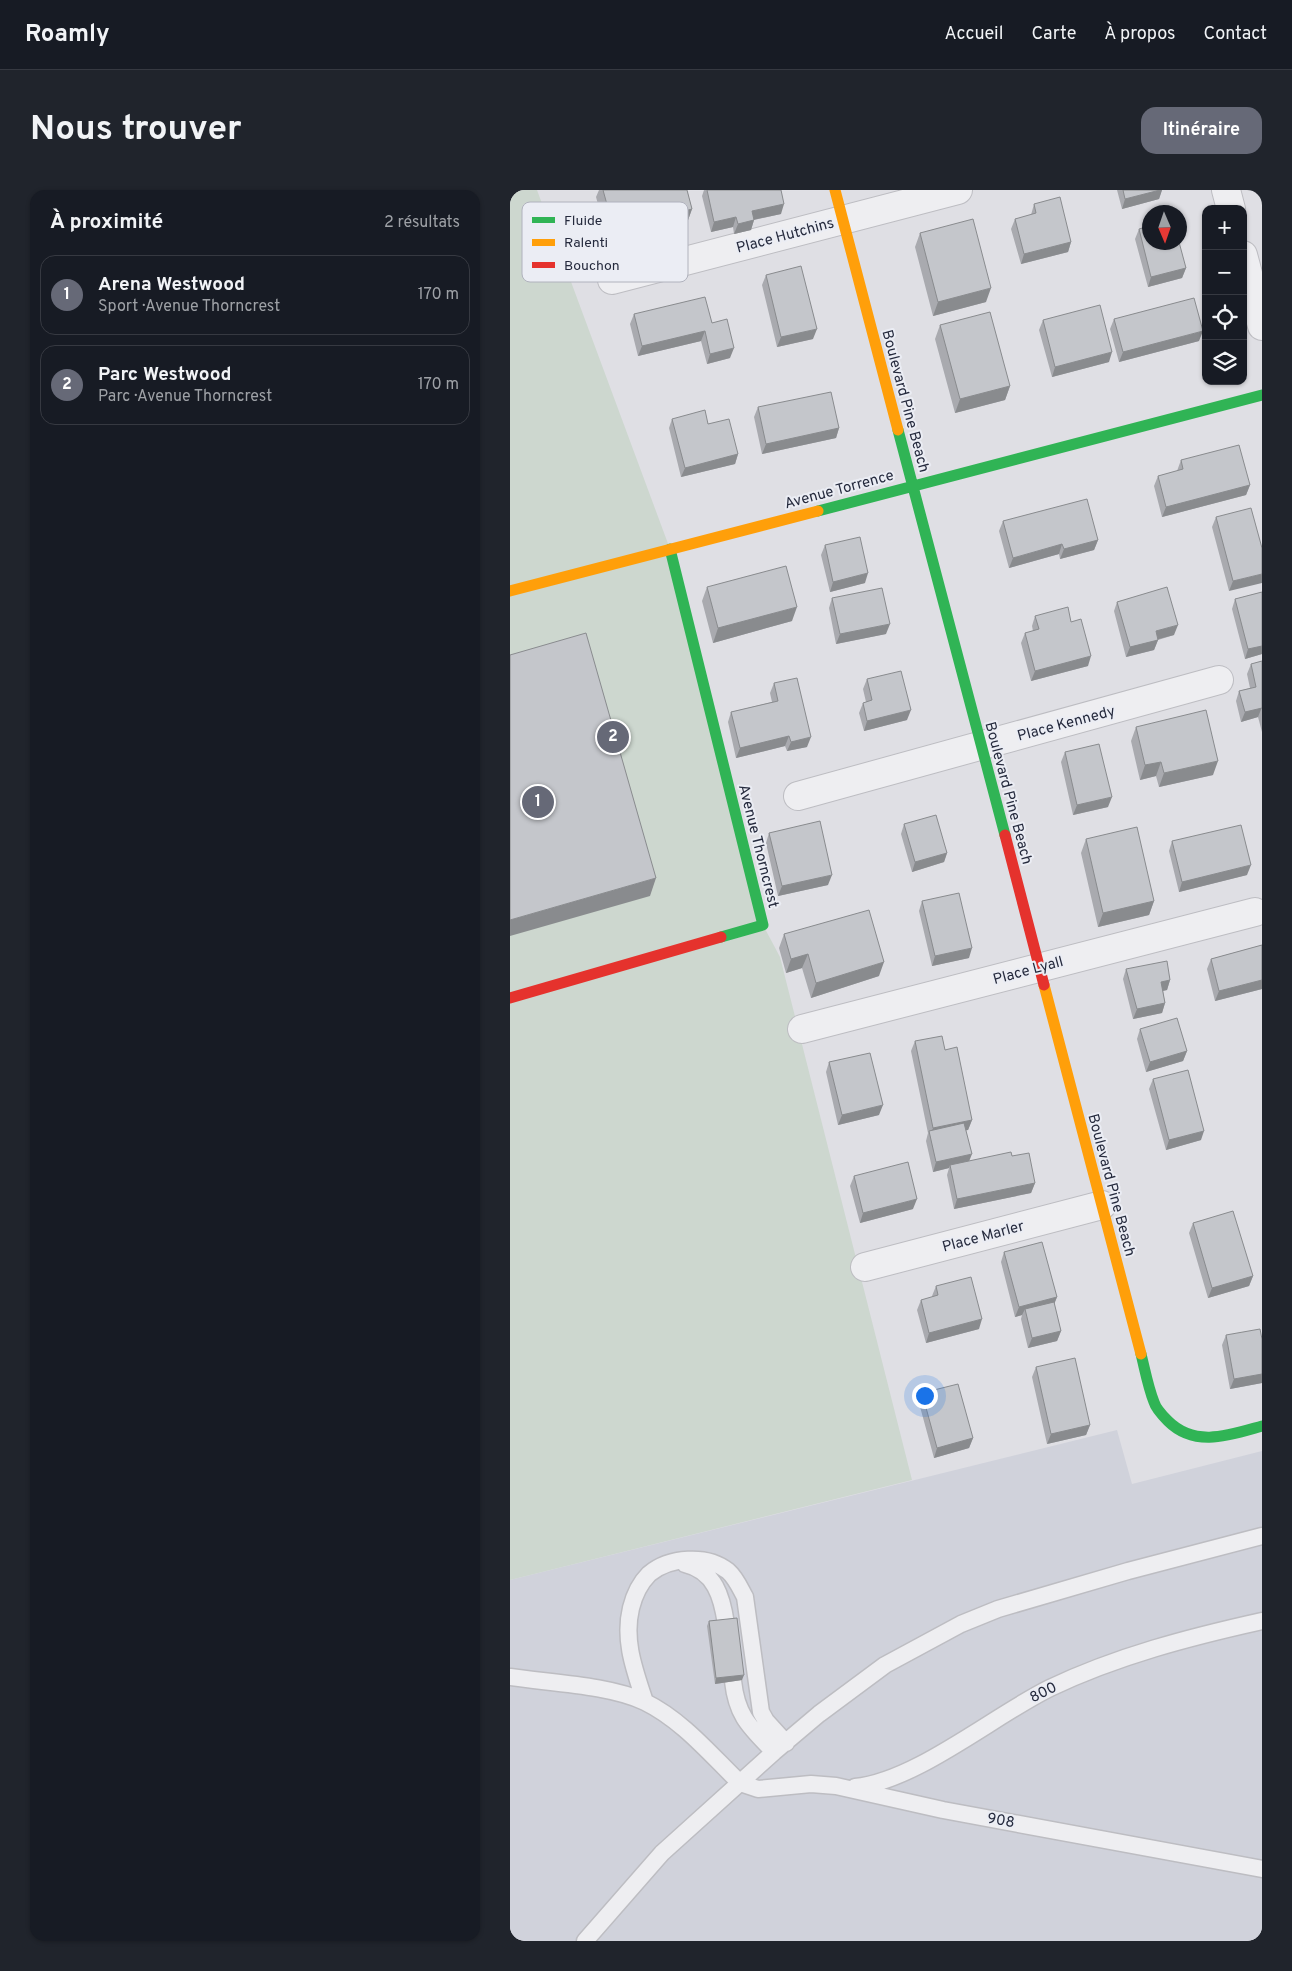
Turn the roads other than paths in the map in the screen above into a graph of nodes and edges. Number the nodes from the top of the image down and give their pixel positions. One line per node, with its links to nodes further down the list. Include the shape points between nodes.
1 (835, 190): 5 (street, Boulevard Pine Beach)
2 (958, 190): 5 (street, Place Hutchins)
3 (1226, 190): 4 (street)
4 (1230, 205)
5 (843, 220): 6 (street, Place Hutchins); 10 (street, Boulevard Pine Beach)
6 (688, 260)
7 (1247, 270): 8 (street)
8 (1262, 326)
9 (1262, 395): 10 (street, Avenue Torrence)
10 (913, 486): 11 (street, Avenue Torrence); 14 (street, Boulevard Pine Beach)
11 (670, 549): 12 (street, Avenue Torrence); 18 (street, Avenue Thorncrest, via 763,925)
12 (510, 591)
13 (1219, 680): 14 (street, Place Kennedy)
14 (981, 746): 15 (street, Place Kennedy); 17 (street, Boulevard Pine Beach)
15 (798, 796)
16 (1255, 912): 17 (street, Place Lyall)
17 (1039, 968): 19 (street, Place Lyall); 20 (street, Boulevard Pine Beach)
18 (510, 998)
19 (802, 1029)
20 (1102, 1204): 21 (street, Place Marler); 22 (street, Boulevard Pine Beach, via 1154,1404 1183,1433 1222,1437)
21 (865, 1267)
22 (1262, 1426)
23 (1262, 1536): 30 (lane, via 1042,1595 961,1624 885,1665)
24 (668, 1564): 26 (lane, via 692,1566 714,1582 720,1592); 29 (lane, via 647,1576 631,1607 629,1647); 30 (lane, via 697,1560 714,1563 728,1571 739,1584 748,1612 761,1712)
25 (1262, 1621): 32 (lane, 800, via 1185,1639 1106,1664 1023,1703 901,1773 871,1785)
26 (726, 1624)
27 (510, 1677): 29 (lane, via 603,1690)
28 (733, 1681): 30 (lane, via 740,1713)
29 (645, 1702): 31 (lane, via 698,1742)
30 (780, 1747): 31 (lane)
31 (740, 1783): 32 (lane, 908, via 758,1789 811,1784); 34 (lane, via 662,1853)
32 (836, 1786): 33 (lane, 908, via 943,1810)
33 (1262, 1869)
34 (585, 1941)

